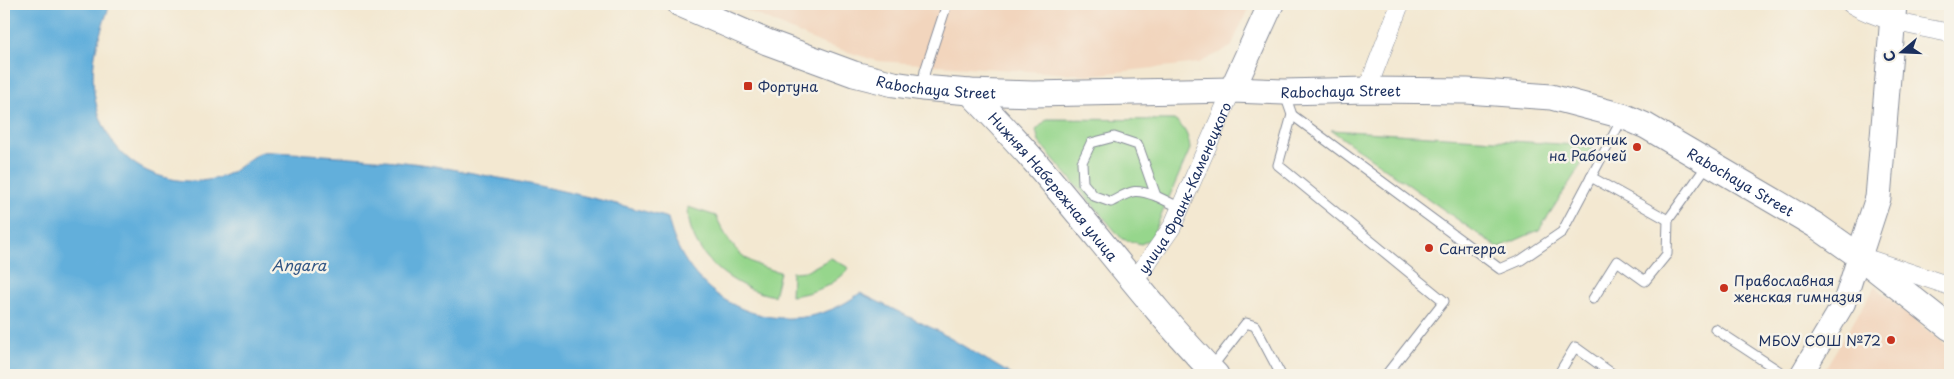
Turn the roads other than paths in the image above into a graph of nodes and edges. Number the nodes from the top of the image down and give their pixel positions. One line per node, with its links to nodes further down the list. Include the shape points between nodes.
1 (680, 4): 8 (main road, Rabochaya Street, via 767,42 854,74)
2 (946, 4): 8 (lane)
3 (1270, 4): 9 (main road)
4 (1400, 4): 10 (street)
5 (1851, 4): 6 (street, via 1875,17)
6 (1894, 12): 7 (street); 19 (main road, via 1878,198)
7 (1950, 33)
8 (922, 88): 11 (main road, Rabochaya Street)
9 (1232, 90): 11 (main road, Rabochaya Street); 12 (main road, Rabochaya Street); 17 (street, улица Франк-Каменецкого)
10 (1366, 90): 12 (main road, Rabochaya Street); 13 (main road, Rabochaya Street, via 1533,95)
11 (970, 92): 20 (main road, Нижняя Набережная улица, via 1034,162)
12 (1288, 104): 15 (lane, via 1500,269 1521,260 1562,232); 27 (lane, via 1278,165 1444,301)
13 (1623, 116): 14 (main road, Rabochaya Street); 15 (lane)
14 (1709, 162): 18 (lane); 19 (main road, Rabochaya Street, via 1815,225)
15 (1592, 177): 18 (lane)
16 (1156, 196): 16 (lane, via 1138,146 1114,136 1091,143 1082,162 1083,183 1094,196 1112,202 1131,192); 17 (lane)
17 (1181, 208): 20 (street, улица Франк-Каменецкого, via 1163,242)
18 (1668, 220): 22 (lane, via 1667,254 1645,281 1617,261)
19 (1859, 256): 21 (street); 23 (main road, Rabochaya Street); 31 (street, via 1844,303)
20 (1133, 283): 25 (main road, Нижняя Набережная улица)
21 (1950, 286)
22 (1593, 299)
23 (1950, 328)
24 (1715, 329): 30 (lane)
25 (1213, 372): 26 (lane, via 1246,323 1255,326)
26 (1281, 375)
27 (1386, 375)
28 (1558, 375): 29 (lane, via 1575,346)
29 (1614, 375)
30 (1785, 375)
31 (1802, 375)

